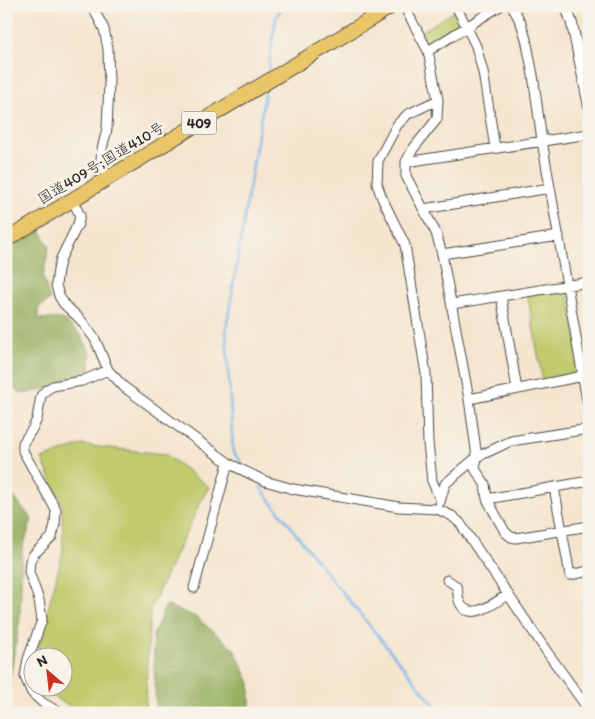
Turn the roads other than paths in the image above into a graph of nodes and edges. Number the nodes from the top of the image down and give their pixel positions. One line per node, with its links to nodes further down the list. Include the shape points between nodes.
1 (92, 6): 16 (street, via 104,28 108,49 107,129 101,159)
2 (392, 6): 16 (highway, 国道409号;国道410号 / 409)
3 (404, 6): 9 (street)
4 (456, 6): 8 (street)
5 (500, 6): 8 (street)
6 (512, 6): 13 (street, via 522,23 526,39)
7 (566, 6): 11 (street)
8 (467, 27): 9 (street); 14 (street, via 483,72)
9 (428, 51): 10 (street)
10 (438, 100): 15 (street, via 437,119); 37 (street, via 408,114 397,125 378,161 377,184 405,245 426,374 432,481)
11 (589, 106)
12 (589, 134): 13 (street)
13 (542, 141): 14 (street); 17 (street)
14 (495, 148): 15 (street)
15 (406, 162): 19 (street, via 406,176)
16 (107, 179): 18 (highway, 国道409号;国道410号 / 409)
17 (550, 188): 19 (street); 20 (street)
18 (72, 200): 21 (highway, 国道409号;国道410号 / 409); 27 (street, via 80,215 61,258 56,285 64,304 95,339)
19 (424, 209): 22 (street)
20 (559, 236): 22 (street); 24 (street)
21 (6, 240)
22 (442, 254): 26 (street)
23 (589, 282): 24 (street)
24 (567, 285): 25 (street); 28 (street)
25 (501, 296): 26 (street); 29 (street)
26 (452, 304): 30 (street)
27 (108, 370): 34 (street, via 124,387); 47 (street, via 46,390 41,396 37,419 23,443 23,451 56,510 52,537 30,561 29,572 40,600 42,620 25,677 32,693)
28 (583, 376): 29 (street); 31 (street)
29 (517, 389): 30 (street)
30 (469, 399): 33 (street)
31 (589, 412)
32 (589, 429): 33 (street, via 512,441)
33 (476, 456): 37 (street, via 445,484); 38 (street, via 475,469 485,484)
34 (228, 463): 39 (street, via 265,482 293,489 399,507); 44 (street)
35 (589, 481): 36 (street)
36 (554, 487): 38 (street); 41 (street)
37 (440, 499): 39 (street)
38 (488, 500): 41 (street, via 511,538)
39 (437, 509): 45 (street, via 460,523)
40 (589, 526): 41 (street)
41 (562, 530): 42 (street, via 570,575)
42 (589, 572)
43 (447, 580): 45 (street, via 456,585 459,601 469,611 488,608)
44 (194, 588)
45 (508, 594): 46 (street)
46 (589, 710)
47 (60, 713)

